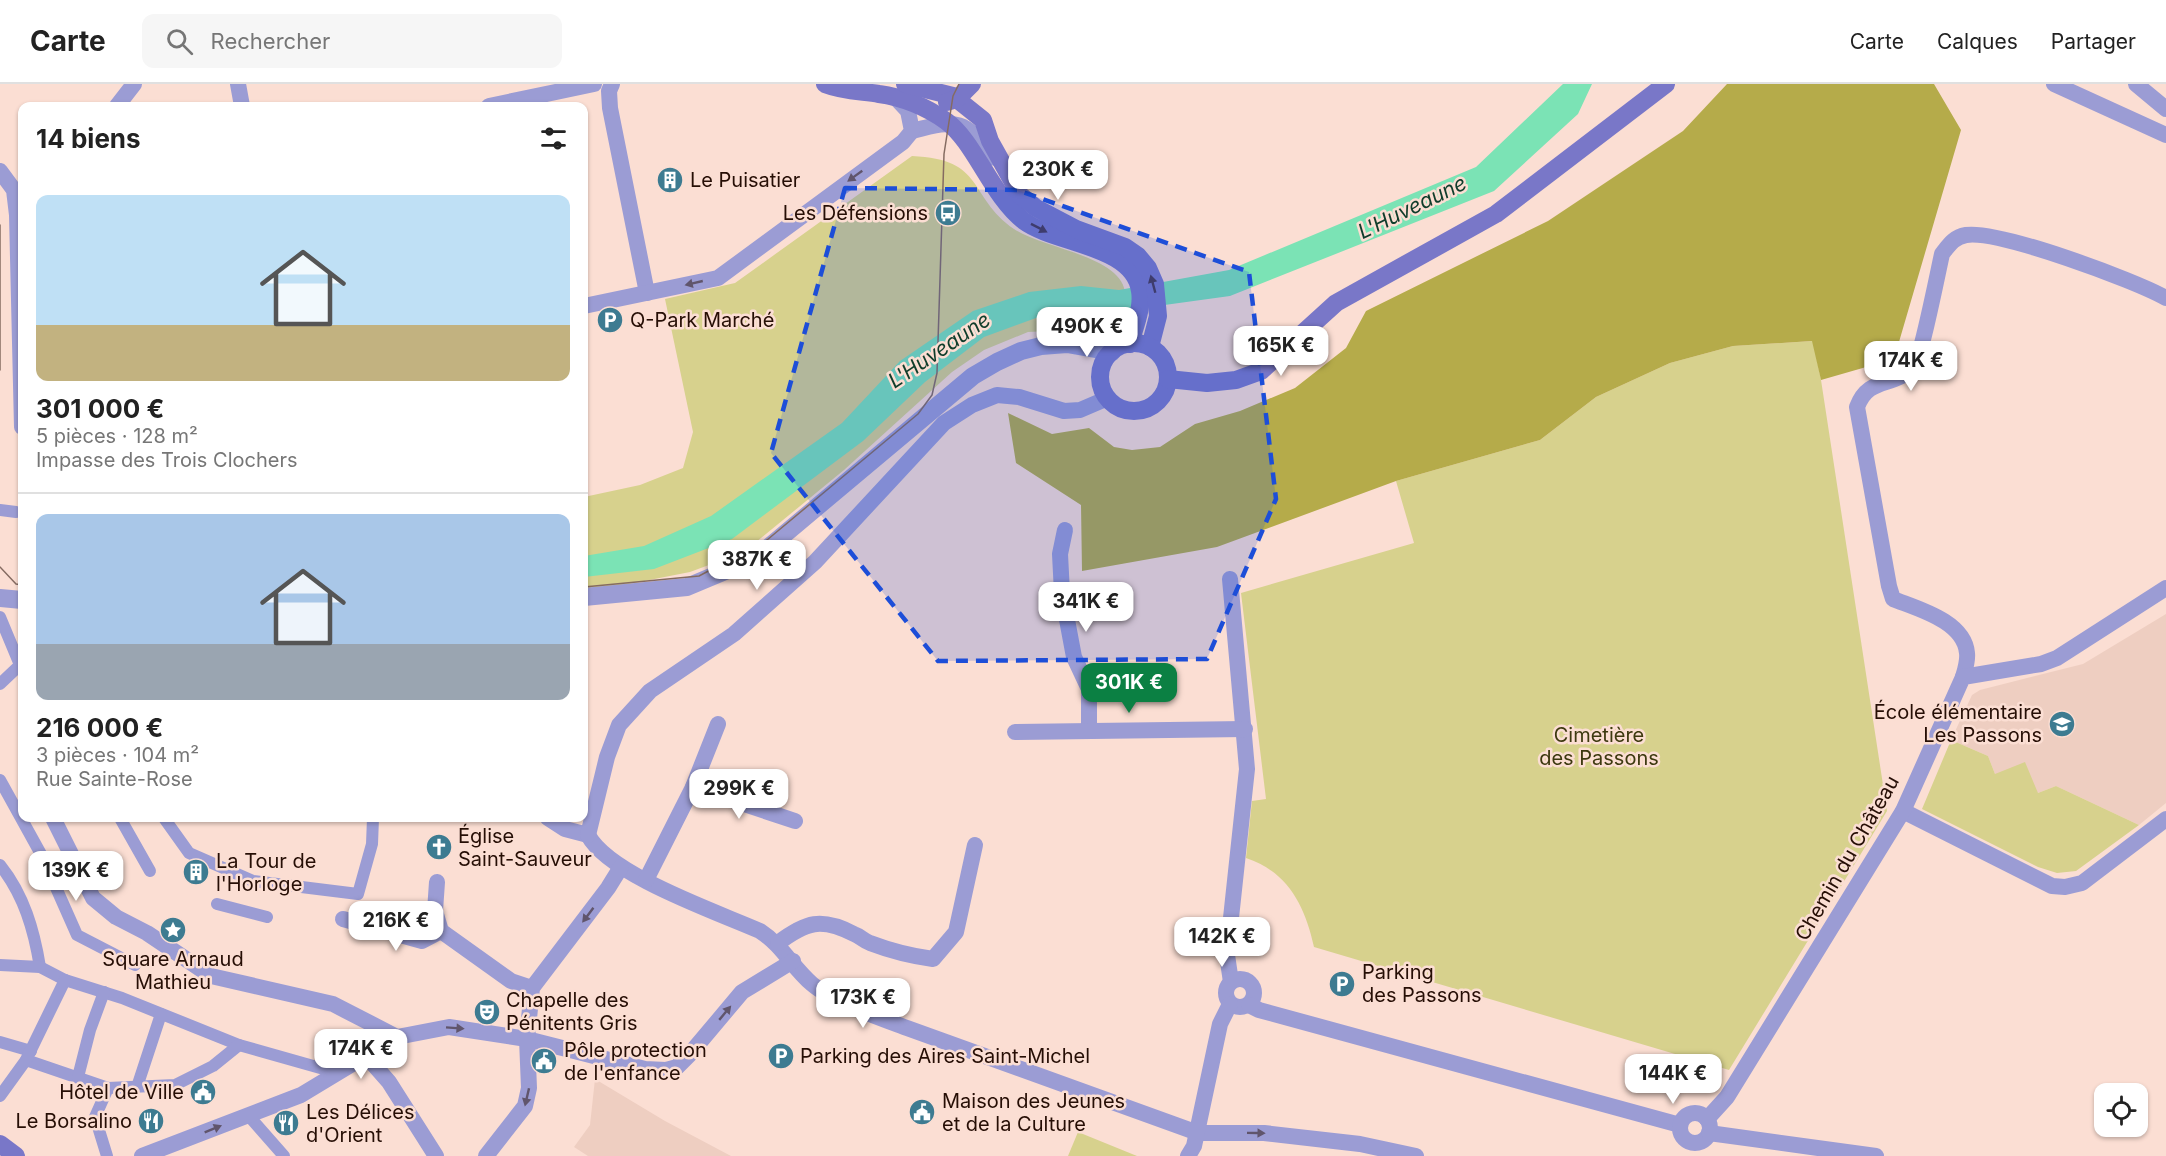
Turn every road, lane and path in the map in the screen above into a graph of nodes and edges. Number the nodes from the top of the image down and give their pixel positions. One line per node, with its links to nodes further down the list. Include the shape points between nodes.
1 (134, 84): 12 (street)
2 (238, 84): 13 (street)
3 (825, 84): 10 (main road, via 854,92)
4 (972, 84): 11 (main road)
5 (980, 84): 18 (main road)
6 (1666, 84): 32 (main road, via 1496,214 1336,303 1261,371 1236,381)
7 (2054, 84): 19 (street)
8 (2136, 84): 16 (street)
9 (603, 86): 14 (street); 26 (street)
10 (900, 91): 11 (main road); 15 (main road); 20 (street, via 908,111)
11 (948, 95): 15 (main road); 17 (main road); 18 (main road)
12 (120, 102)
13 (242, 102)
14 (512, 102)
15 (916, 104): 17 (main road)
16 (2166, 109)
17 (947, 122): 20 (street); 22 (street, via 964,128 983,144); 25 (main road, one-way to 25, via 1008,205 1025,221 1045,232)
18 (985, 124): 22 (main road)
19 (2166, 135)
20 (907, 136): 26 (street, one-way to 26, via 718,278)
21 (0, 171): 23 (street)
22 (1008, 175): 25 (main road, via 1020,195 1036,208 1076,229 1125,247)
23 (18, 189): 24 (street)
24 (18, 257)
25 (1132, 261): 29 (main road, via 1140,291); 30 (main road, one-way to 25, via 1158,316 1155,284 1148,268)
26 (647, 293): 28 (street)
27 (2166, 298): 44 (street, via 2069,259 1979,233 1963,235 1953,240 1942,254 1916,364 1902,377 1862,393 1857,407 1893,599 1945,621 1964,641)
28 (588, 305)
29 (1130, 344): 30 (main road); 31 (main road)
30 (1150, 347): 32 (main road, via 1164,361)
31 (1112, 352): 33 (main road, via 1101,369); 39 (street, via 1067,344 1021,351 973,376 768,548 742,564 687,587)
32 (1168, 379): 33 (main road, via 1159,400 1139,411 1116,406)
33 (1108, 398): 62 (street, via 1080,410 1064,411 1019,397 997,396 972,405 944,423 815,562 734,634 650,691 619,725)
34 (0, 510): 35 (street)
35 (16, 512)
36 (1065, 530): 48 (street, via 1060,561 1062,593 1074,657 1089,689)
37 (1230, 579): 47 (street)
38 (2166, 588): 44 (street, via 2056,658)
39 (588, 597)
40 (14, 599): 41 (street)
41 (0, 617): 42 (street)
42 (18, 658)
43 (18, 668): 45 (street)
44 (1964, 677): 52 (street, Chemin du Château)
45 (0, 684)
46 (718, 724): 51 (street)
47 (1245, 729): 48 (street); 79 (street, via 1247,769 1227,956)
48 (1089, 730): 49 (street)
49 (1015, 732)
50 (0, 780): 53 (street)
51 (693, 787): 55 (street); 67 (street)
52 (1903, 812): 54 (street, via 2052,886 2066,887 2082,883); 98 (street, Chemin du Château)
53 (18, 813)
54 (2166, 819)
55 (795, 821)
56 (23, 822): 76 (street, via 77,935)
57 (55, 822): 85 (street, via 93,898 211,976 333,1004)
58 (122, 822): 66 (street)
59 (167, 822): 60 (street, via 189,854 253,881 357,894 372,844)
60 (373, 822)
61 (554, 822): 62 (street)
62 (588, 835): 65 (street, via 598,850)
63 (975, 845): 73 (street, via 956,932 933,959 908,956 830,924 796,929)
64 (0, 865): 77 (street, via 14,882 34,932)
65 (621, 867): 67 (street); 80 (street, one-way to 80)
66 (150, 871)
67 (646, 880): 73 (street, via 760,931)
68 (437, 882): 72 (street, via 435,911)
69 (218, 904): 70 (street)
70 (267, 917)
71 (342, 919): 72 (street, via 422,941)
72 (441, 931): 80 (street, via 511,981)
73 (777, 943): 74 (street)
74 (793, 961): 86 (street, one-way to 74, via 645,1069 677,1067 742,992); 99 (street, via 814,986 863,1011)
75 (0, 965): 77 (street)
76 (135, 965)
77 (40, 967): 78 (street)
78 (65, 980): 81 (street); 89 (street)
79 (1231, 982): 82 (street, via 1225,991); 83 (street, via 1243,979 1251,985 1254,993)
80 (532, 988): 86 (street)
81 (104, 992): 84 (street); 92 (street)
82 (1230, 1004): 83 (street, via 1238,1008); 99 (street, via 1220,1024)
83 (1249, 1005): 97 (street)
84 (161, 1014): 88 (street); 93 (street)
85 (397, 1037): 86 (street, one-way to 86, via 449,1027); 90 (street)
86 (527, 1039): 108 (street, one-way to 108, via 529,1088 525,1106)
87 (0, 1042): 89 (street)
88 (239, 1045): 91 (street); 93 (street, via 213,1066 175,1085)
89 (28, 1055): 92 (street); 95 (street)
90 (367, 1057): 91 (street); 107 (street, via 389,1082)
91 (338, 1073): 96 (street, via 301,1095)
92 (78, 1077): 94 (street)
93 (137, 1087): 94 (street)
94 (108, 1088): 104 (street, via 95,1117)
95 (0, 1096)
96 (248, 1115): 102 (street, one-way to 96); 106 (street)
97 (1680, 1125): 98 (street, via 1690,1114 1700,1114); 101 (street)
98 (1708, 1126): 101 (street, via 1702,1142); 111 (street)
99 (1197, 1132): 109 (street); 110 (street, one-way to 110, via 1264,1132 1360,1144)
100 (0, 1144): 103 (main road)
101 (1690, 1150)
102 (161, 1154): 105 (street)
103 (16, 1156)
104 (107, 1156)
105 (142, 1156)
106 (284, 1156)
107 (436, 1156)
108 (486, 1156)
109 (1188, 1156)
110 (1416, 1156)
111 (1876, 1156)

